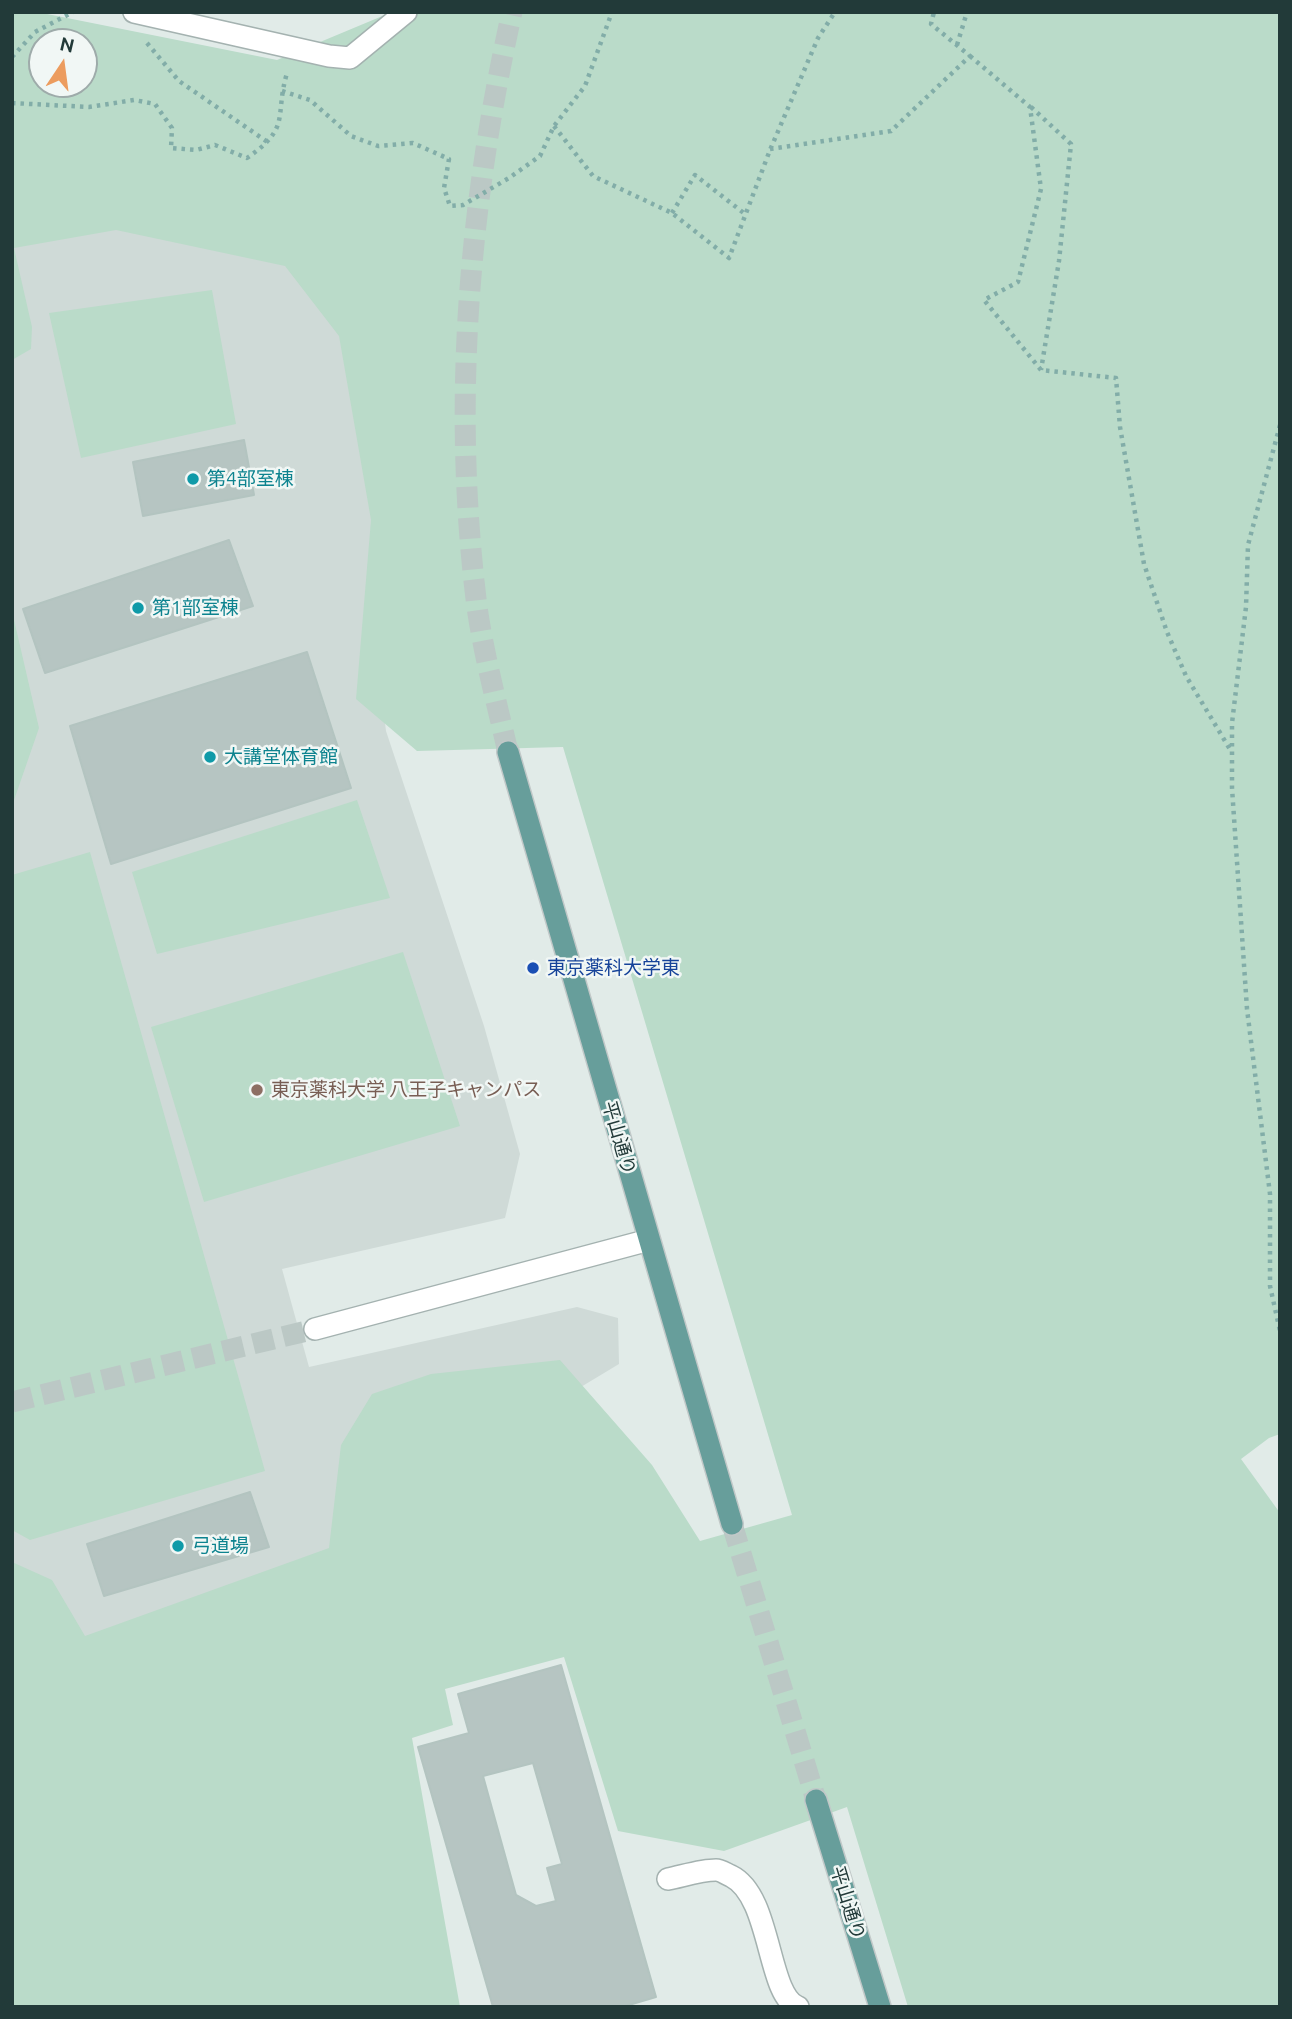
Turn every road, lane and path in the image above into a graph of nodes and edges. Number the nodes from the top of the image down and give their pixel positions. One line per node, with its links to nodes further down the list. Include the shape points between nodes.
1 (73, 12): 12 (path, via 35,32)
2 (134, 12): 10 (street)
3 (406, 12): 10 (street, via 350,58)
4 (612, 12): 16 (path, via 585,86)
5 (835, 12): 18 (path, via 818,38)
6 (934, 12): 9 (path, via 931,24)
7 (967, 12): 9 (path)
8 (146, 42): 17 (path, via 179,81)
9 (957, 45): 11 (path)
10 (291, 48): 13 (path)
11 (970, 56): 15 (path); 18 (path, via 891,131)
12 (12, 57)
13 (282, 91): 16 (path, via 310,100 351,136 378,146 413,143 449,159 444,188 450,206 463,205 540,156); 17 (path, via 281,119)
14 (12, 103): 17 (path, via 89,107 134,100 155,104 172,128 171,148 196,150 215,145 247,158)
15 (1030, 107): 21 (path, via 1070,144 1059,261); 21 (path, via 1041,189 1038,203 1018,282 985,300)
16 (554, 126): 19 (path, via 593,176)
17 (269, 143)
18 (769, 150): 20 (path)
19 (672, 213): 20 (path, via 695,175); 20 (path, via 729,258)
20 (745, 214)
21 (1041, 370): 24 (path, via 1116,378 1144,564 1186,676)
22 (1280, 425): 24 (path, via 1248,545)
23 (508, 752): 25 (main road, 平山通り)
24 (1233, 753): 27 (path, via 1247,1009 1270,1194 1270,1286)
25 (649, 1240): 26 (street); 28 (main road, 平山通り)
26 (315, 1329)
27 (1280, 1331)
28 (732, 1524)
29 (816, 1800): 31 (main road, 平山通り)
30 (668, 1879): 32 (street, via 718,1870 741,1882 755,1905 781,1985)
31 (878, 2006)
32 (798, 2007)

